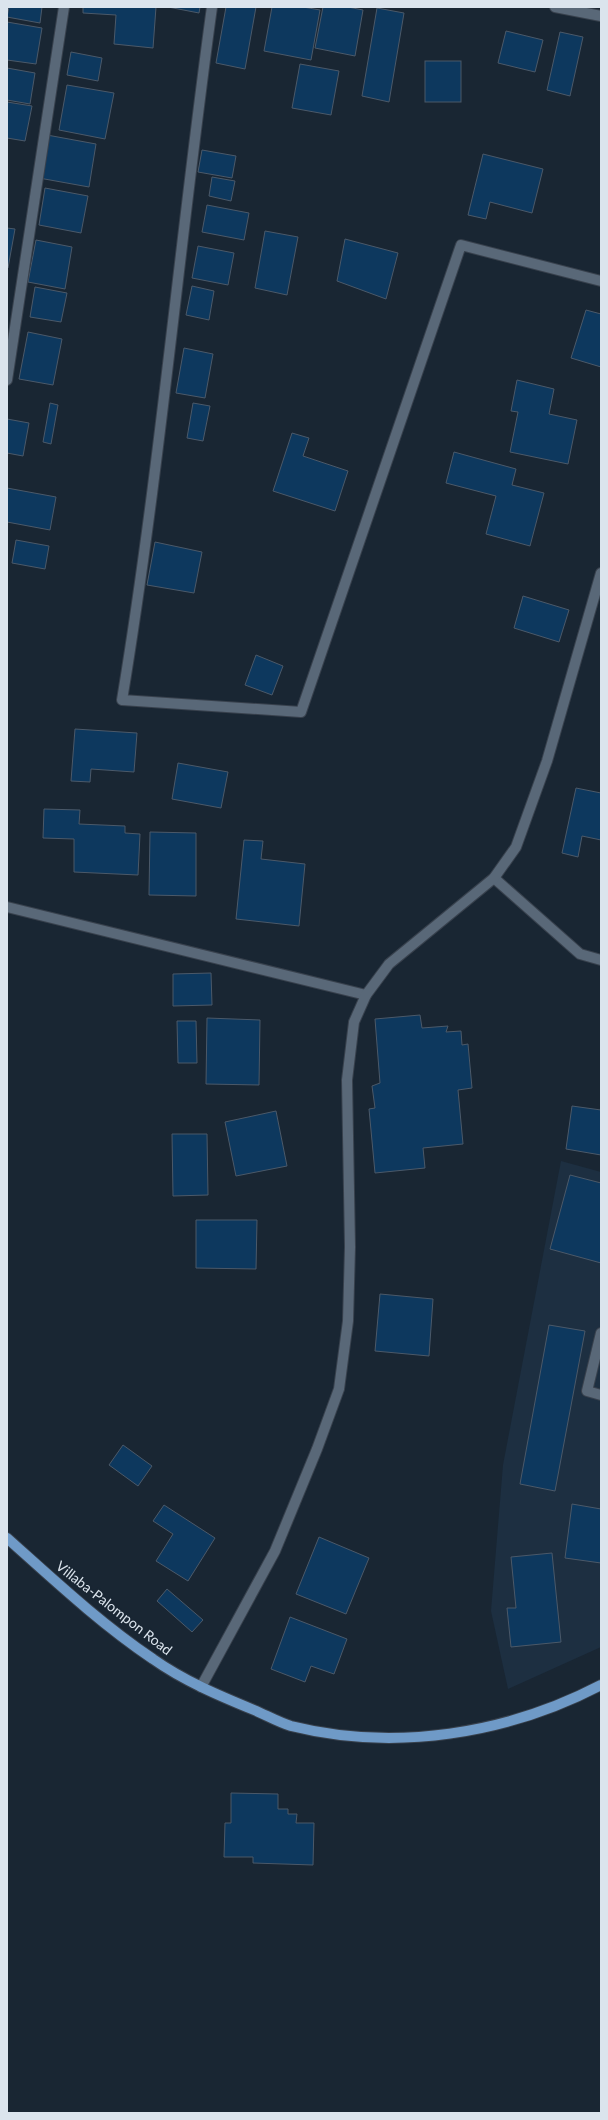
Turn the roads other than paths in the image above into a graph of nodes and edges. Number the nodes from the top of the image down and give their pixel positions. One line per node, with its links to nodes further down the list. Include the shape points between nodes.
1 (64, 7): 6 (street)
2 (212, 7): 5 (street, via 192,152 138,604 122,700 301,712 461,245)
3 (555, 7): 4 (street)
4 (601, 16)
5 (601, 281)
6 (7, 380)
7 (601, 573): 8 (street, via 547,762 516,848)
8 (494, 878): 10 (street, via 580,954); 11 (street, via 389,964)
9 (7, 907): 11 (street)
10 (601, 960)
11 (366, 995): 16 (street, via 354,1022 347,1080 350,1247 348,1321 339,1389 317,1450 274,1551)
12 (601, 1333): 13 (street, via 587,1391)
13 (601, 1395)
14 (7, 1538): 16 (main road, Villaba-Palompon Road, via 76,1599 154,1660)
15 (601, 1685): 16 (main road, Villaba-Palompon Road, via 534,1714 482,1728 433,1737 365,1738 290,1725)
16 (201, 1687)

